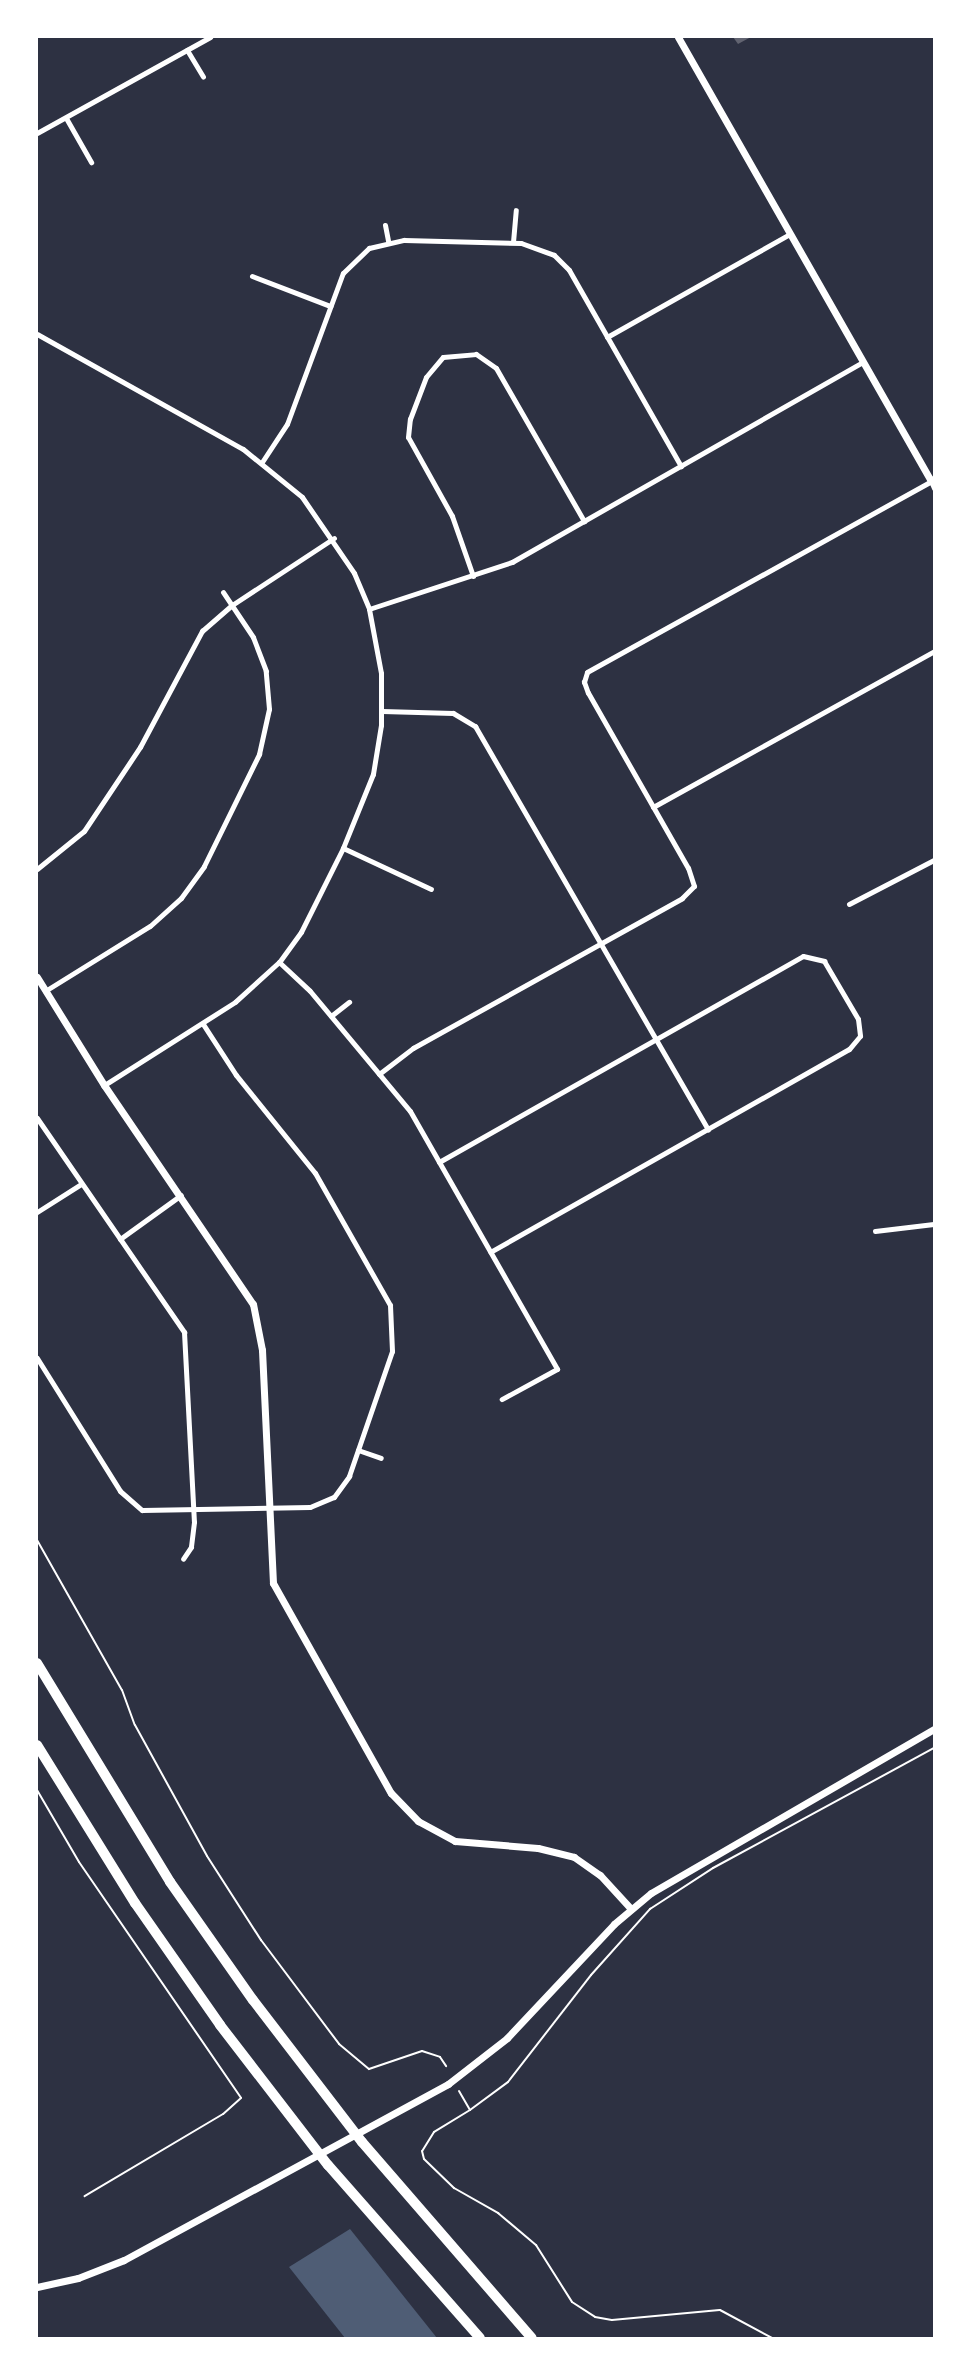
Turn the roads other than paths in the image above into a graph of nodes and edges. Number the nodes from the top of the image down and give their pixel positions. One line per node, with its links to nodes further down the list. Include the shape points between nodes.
1 (210, 37): 3 (street)
2 (678, 37): 10 (street)
3 (187, 50): 4 (street); 5 (street)
4 (203, 78)
5 (66, 118): 6 (street); 7 (street)
6 (37, 133)
7 (91, 162)
8 (516, 210): 12 (street)
9 (385, 225): 11 (street)
10 (790, 234): 16 (street); 17 (street)
11 (388, 241): 12 (street); 14 (street, via 369,248 349,265)
12 (513, 242): 16 (street, via 536,245 565,265)
13 (252, 276): 14 (street)
14 (330, 306): 18 (street, via 287,424)
15 (37, 334): 18 (street)
16 (607, 337): 19 (street)
17 (863, 362): 19 (street); 20 (street)
18 (262, 462): 22 (street, via 302,497)
19 (681, 466): 21 (street)
20 (933, 483): 29 (street, via 596,665 584,677 588,693)
21 (584, 522): 23 (street); 23 (street, via 496,368 476,354 443,357 426,377 408,437 452,516)
22 (334, 538): 25 (street); 26 (street)
23 (473, 576): 26 (street)
24 (223, 592): 25 (street)
25 (232, 605): 32 (street, via 196,639 140,747 84,831); 38 (street, via 253,637 266,671 269,709 259,754 204,866 181,898 150,926)
26 (369, 609): 28 (street, via 379,656)
27 (934, 651): 29 (street)
28 (382, 711): 30 (street, via 373,774); 35 (street, via 453,713 470,721)
29 (653, 807): 35 (street, via 694,886)
30 (343, 848): 33 (street); 36 (street, via 310,917)
31 (934, 860): 34 (street)
32 (37, 869)
33 (431, 890)
34 (849, 904)
35 (602, 942): 42 (street); 43 (street, via 413,1048)
36 (279, 962): 40 (street); 41 (street)
37 (37, 977): 38 (street)
38 (46, 991): 44 (street)
39 (349, 1002): 40 (street)
40 (331, 1016): 43 (street)
41 (203, 1024): 44 (street); 57 (street, via 236,1075 315,1173 390,1305 392,1351)
42 (657, 1039): 46 (street); 46 (street, via 799,958 813,956 824,961 858,1019 860,1036 849,1049); 47 (street)
43 (379, 1074): 47 (street, via 410,1111)
44 (104, 1085): 49 (street)
45 (37, 1118): 48 (street)
46 (708, 1129): 54 (street)
47 (439, 1162): 54 (street)
48 (81, 1184): 50 (street); 53 (street)
49 (181, 1195): 53 (street); 59 (street, via 243,1286 256,1313 262,1350)
50 (37, 1212)
51 (934, 1224): 52 (street)
52 (875, 1231)
53 (120, 1239): 60 (street, via 184,1332)
54 (490, 1252): 56 (street, via 557,1369)
55 (37, 1358): 60 (street, via 129,1502 149,1512)
56 (502, 1399)
57 (358, 1450): 58 (street); 59 (street, via 344,1485 329,1501)
58 (381, 1458)
59 (268, 1509): 60 (street); 65 (street, via 270,1569 278,1595 400,1805 455,1841 538,1848 574,1857 600,1875)
60 (193, 1512): 61 (street, via 193,1539)
61 (183, 1559)
62 (37, 1663): 68 (highway, via 170,1882 253,2000 362,2142)
63 (934, 1730): 65 (street, via 687,1870)
64 (37, 1745): 67 (highway, via 135,1903 220,2025 328,2165)
65 (631, 1909): 66 (street, via 481,2061 396,2113 109,2267)
66 (37, 2287)
67 (480, 2338)
68 (532, 2338)

